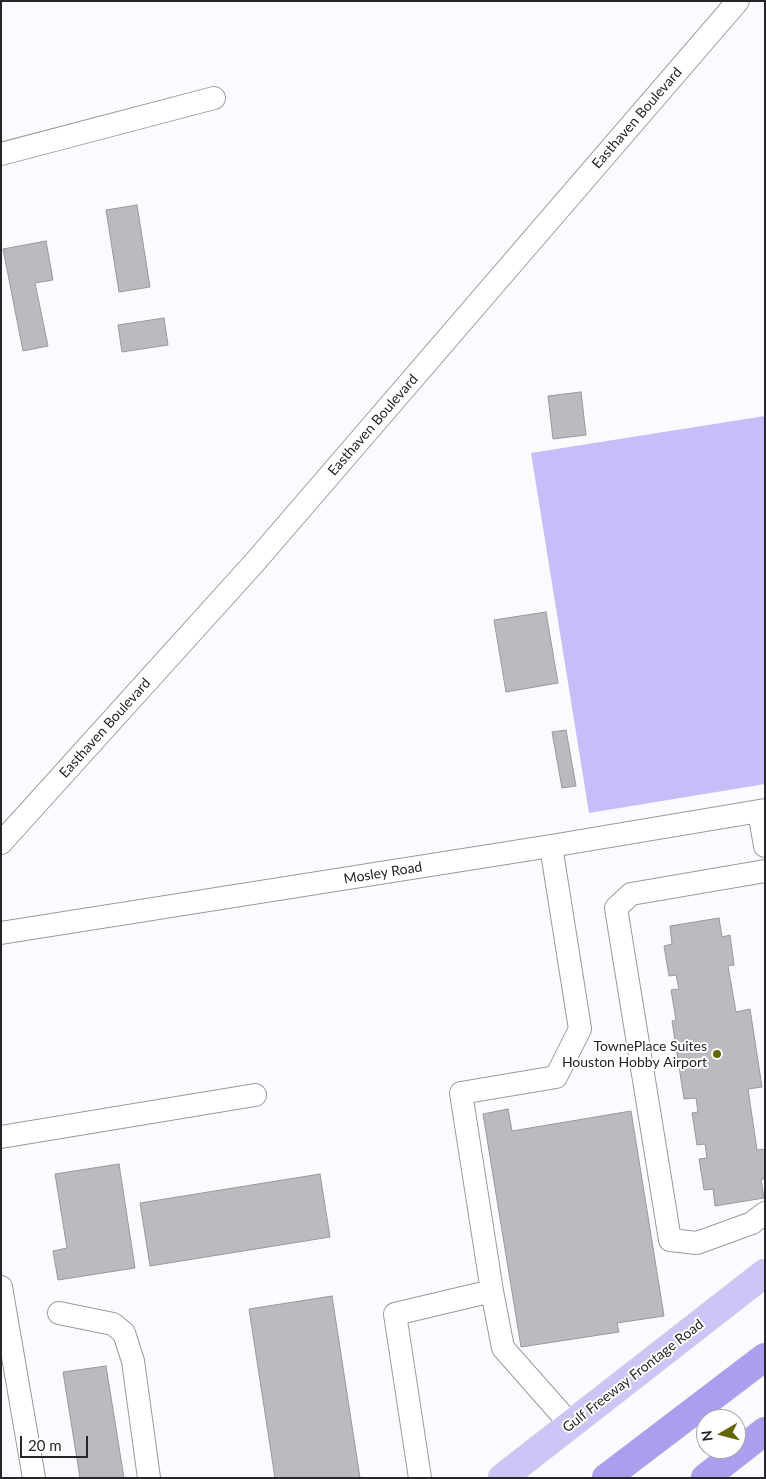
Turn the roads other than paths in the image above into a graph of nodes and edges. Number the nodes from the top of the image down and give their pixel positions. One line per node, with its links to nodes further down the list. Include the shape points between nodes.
1 (738, 1): 5 (street, Easthaven Boulevard, via 255,562)
2 (214, 98): 3 (street)
3 (1, 154)
4 (762, 810): 6 (street, Mosley Road); 7 (street)
5 (1, 843)
6 (551, 846): 9 (street, Mosley Road); 15 (street, via 580,1029 556,1077 461,1093)
7 (765, 846)
8 (765, 871): 12 (street, via 631,894 616,908 670,1240 697,1243 752,1223)
9 (1, 933)
10 (255, 1095): 11 (street)
11 (1, 1137)
12 (765, 1213)
13 (765, 1273): 19 (main road, Gulf Freeway Frontage Road)
14 (1, 1287): 17 (street)
15 (492, 1291): 19 (street, via 503,1348); 23 (street, via 394,1314)
16 (59, 1313): 22 (street, via 113,1324 124,1333 133,1361)
17 (4, 1319): 21 (street)
18 (765, 1357): 25 (highway)
19 (571, 1425): 24 (main road, Gulf Freeway Frontage Road)
20 (765, 1431): 26 (highway)
21 (34, 1478)
22 (149, 1478)
23 (420, 1478)
24 (502, 1478)
25 (606, 1478)
26 (705, 1478)

